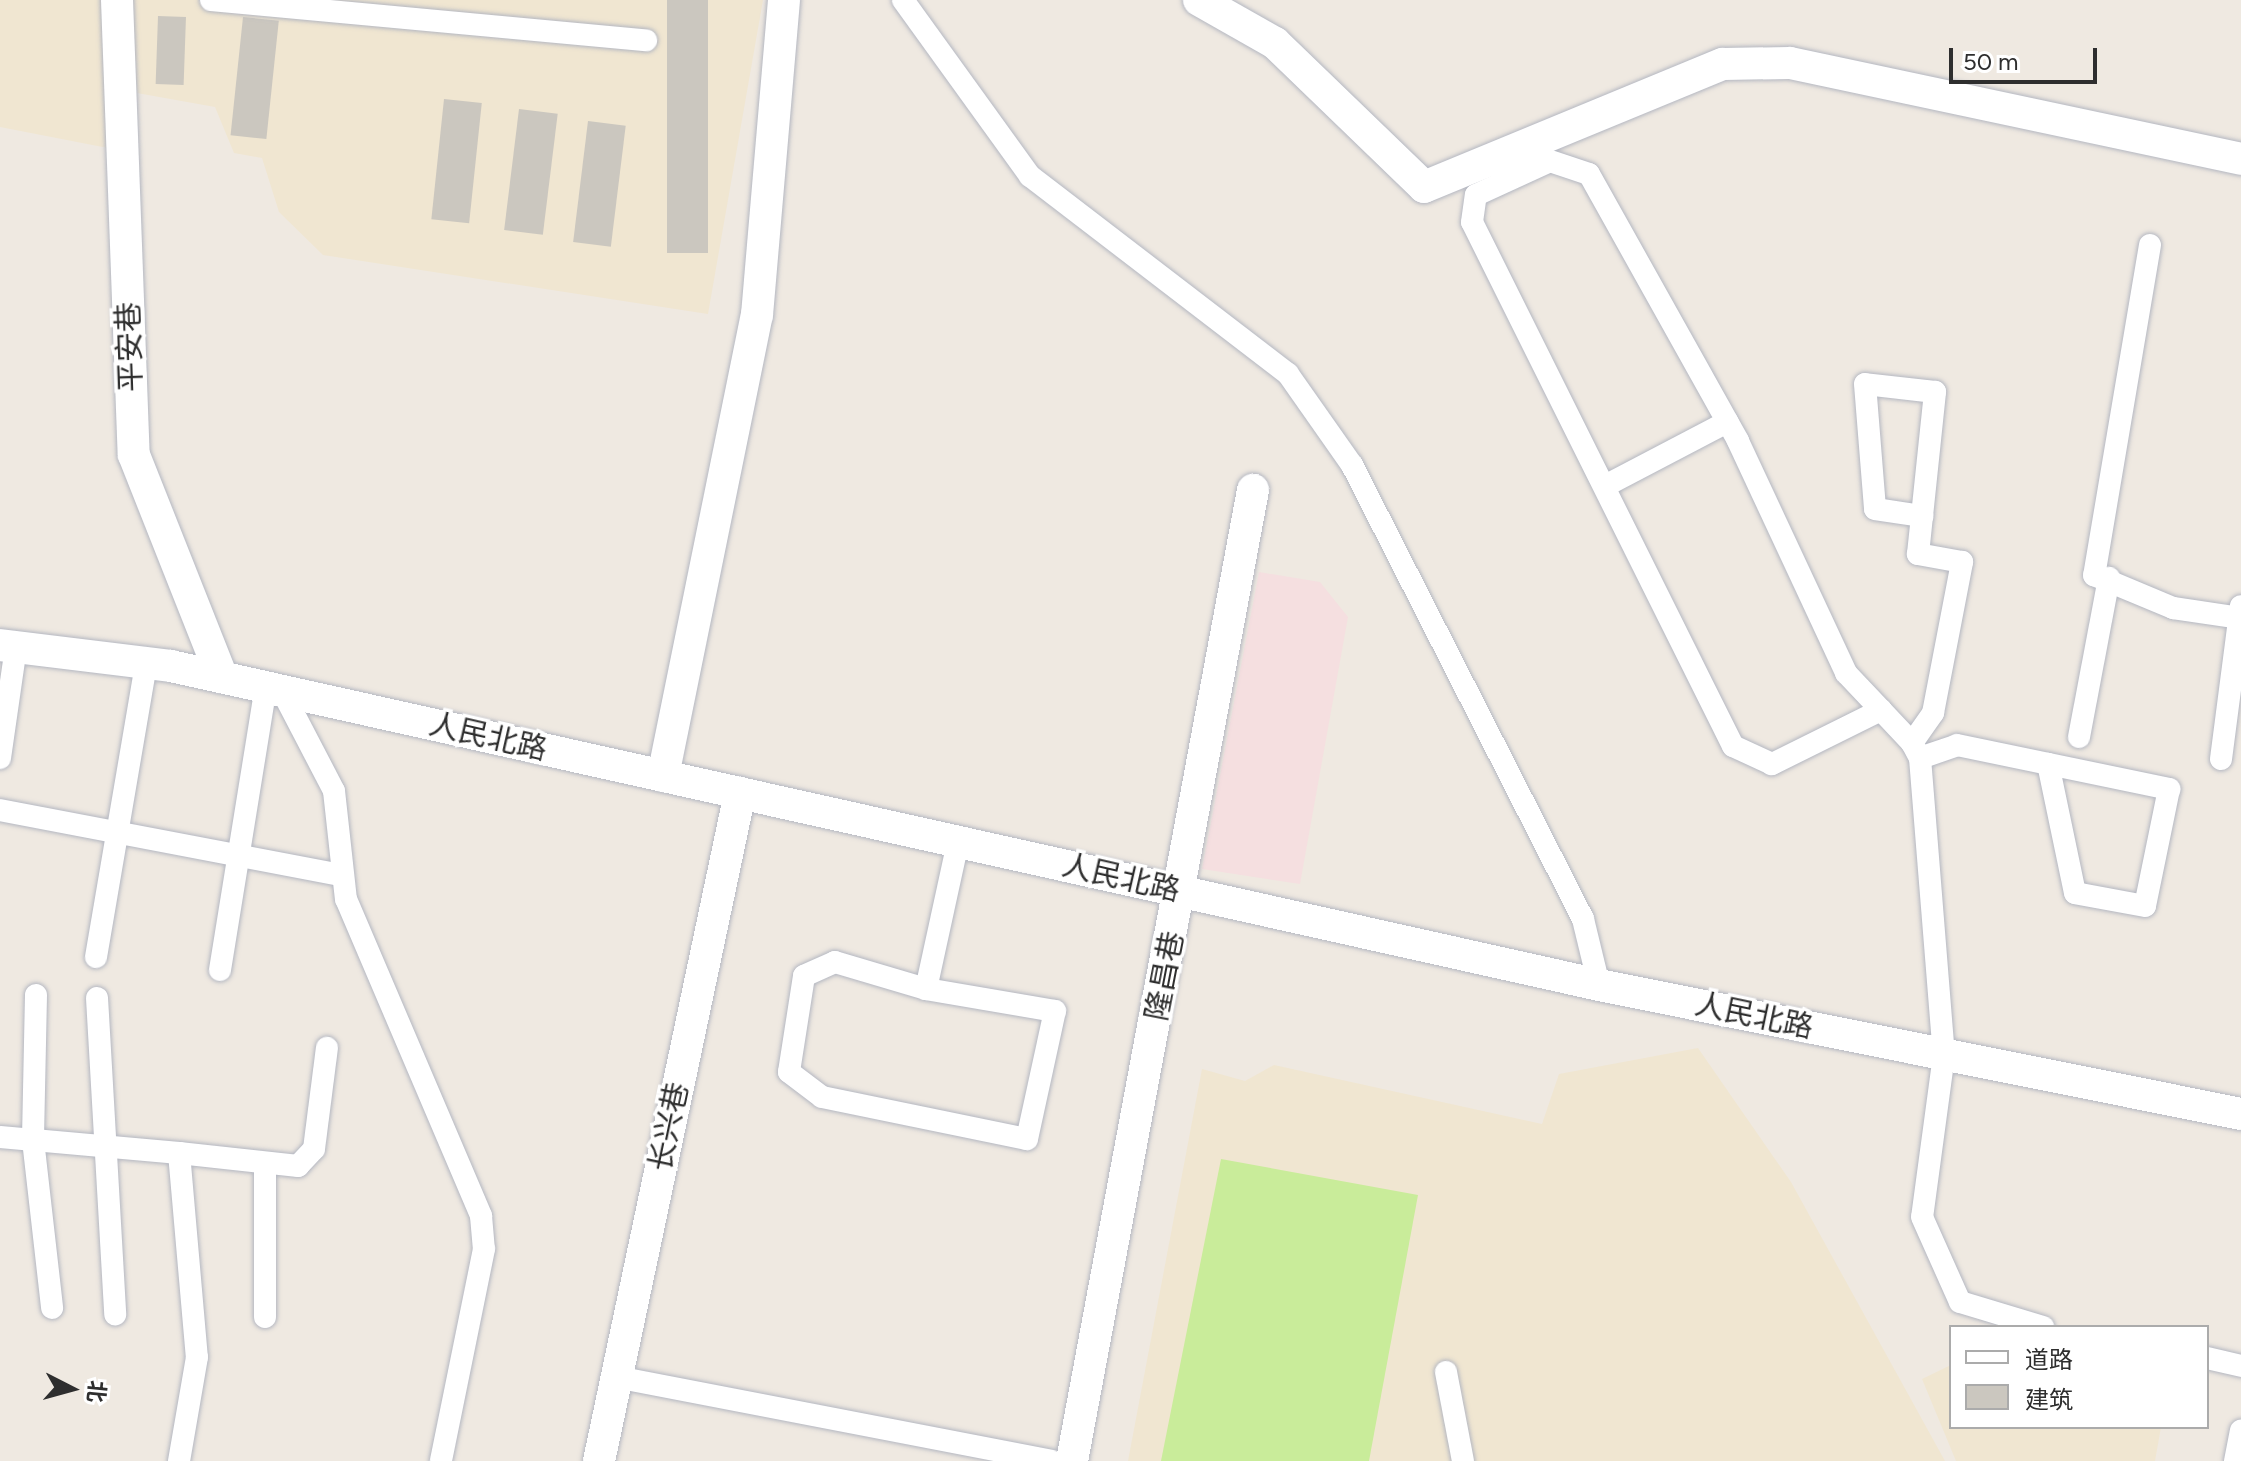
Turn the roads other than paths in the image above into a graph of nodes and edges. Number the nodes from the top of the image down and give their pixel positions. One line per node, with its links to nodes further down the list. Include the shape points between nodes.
1 (117, 0): 17 (street, 平安巷, via 134,455)
2 (211, 0): 6 (street)
3 (784, 0): 26 (street, via 757,315)
4 (903, 0): 36 (street, via 1030,176 1297,387 1352,465 1583,919)
5 (1199, 0): 7 (street, via 1275,43 1424,187 1723,64 1790,63)
6 (646, 40)
7 (2241, 159)
8 (2150, 245): 13 (street, via 2094,575)
9 (1727, 422): 10 (street); 10 (street, via 1589,174 1550,161 1476,195 1472,222); 20 (street, via 1846,673)
10 (1607, 485): 20 (street, via 1733,746 1772,764)
11 (1253, 490): 33 (street, 隆昌巷)
12 (1922, 516): 12 (street, via 1935,392 1865,384 1875,509); 22 (street, via 1918,554 1962,562 1933,713)
13 (2109, 578): 14 (street, via 2173,608); 21 (street)
14 (2240, 613): 24 (street)
15 (8, 646): 16 (street, 人民北路); 19 (street)
16 (146, 663): 17 (street, 人民北路); 29 (street)
17 (222, 677): 18 (street, 人民北路)
18 (274, 689): 26 (street, 人民北路); 31 (street); 32 (street, via 334,791)
19 (4, 701): 23 (street)
20 (1881, 710): 22 (street)
21 (2079, 737)
22 (1916, 751): 25 (street, via 1957,745); 41 (street)
23 (0, 758)
24 (2221, 759)
25 (2048, 764): 25 (street, via 2169,789 2145,906 2075,893)
26 (663, 776): 27 (street, 人民北路)
27 (740, 793): 30 (street, 人民北路); 55 (street, 长兴巷)
28 (0, 810): 29 (street)
29 (117, 835): 31 (street); 34 (street)
30 (958, 842): 33 (street, 人民北路); 37 (street)
31 (236, 861): 32 (street); 35 (street)
32 (341, 875): 58 (street, via 481,1216 484,1249)
33 (1181, 891): 36 (street, 人民北路); 61 (street, 隆昌巷)
34 (96, 957)
35 (220, 970)
36 (1599, 985): 41 (street, 人民北路)
37 (926, 989): 37 (street, via 1055,1011 1027,1139 822,1097 789,1072 804,976 835,962)
38 (36, 995): 44 (street)
39 (97, 998): 45 (street)
40 (327, 1048): 47 (street, via 314,1149 298,1166)
41 (1944, 1055): 42 (street, 人民北路); 51 (street, via 1922,1217 1960,1302)
42 (2241, 1114)
43 (0, 1137): 44 (street)
44 (33, 1140): 45 (street); 48 (street)
45 (107, 1147): 46 (street); 49 (street)
46 (179, 1153): 47 (street); 57 (street, via 197,1357)
47 (265, 1165): 50 (street)
48 (52, 1308)
49 (115, 1314)
50 (265, 1317)
51 (2036, 1325)
52 (2209, 1358): 53 (street)
53 (2241, 1366)
54 (1446, 1372): 62 (street)
55 (616, 1377): 59 (street, 长兴巷); 60 (street)
56 (2241, 1431): 63 (street)
57 (179, 1461)
58 (441, 1461)
59 (599, 1461)
60 (1051, 1461)
61 (1072, 1461)
62 (1463, 1461)
63 (2235, 1461)

